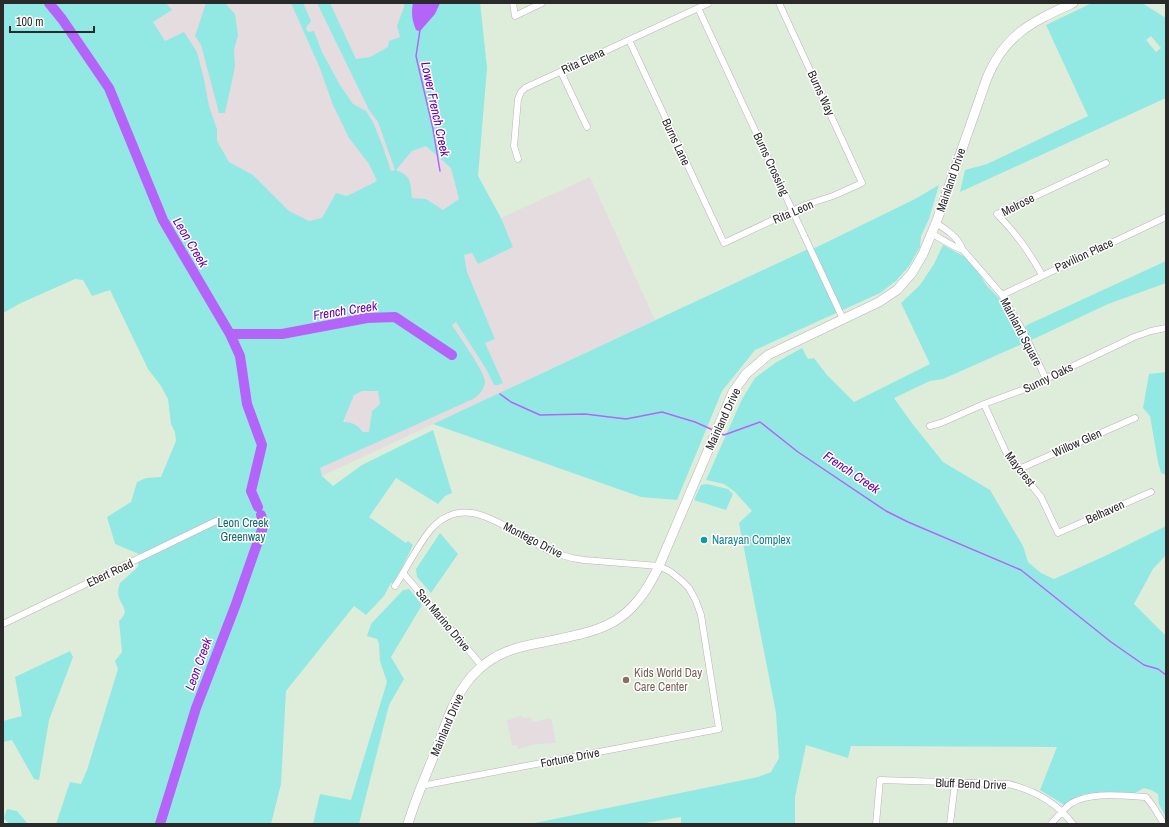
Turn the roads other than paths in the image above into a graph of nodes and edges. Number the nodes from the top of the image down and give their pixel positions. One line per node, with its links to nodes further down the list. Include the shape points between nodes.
1 (514, 3): 2 (street, via 515,16)
2 (542, 3)
3 (709, 3): 6 (street, Rita Elena)
4 (779, 3): 12 (street, Burns Way)
5 (1073, 3): 15 (main road, Mainland Drive, via 1026,27 1009,42 995,60)
6 (698, 8): 7 (street, Rita Elena); 13 (street, Burns Crossing)
7 (629, 40): 8 (street, Rita Elena); 17 (street, Burns Lane)
8 (561, 72): 9 (street); 10 (street, Rita Elena, via 525,88 519,94 514,146)
9 (587, 128)
10 (518, 159)
11 (1106, 163): 19 (street, Melrose, via 997,214 1018,238)
12 (862, 183): 13 (street, Rita Leon)
13 (793, 211): 17 (street, Rita Leon); 21 (street, Burns Crossing)
14 (1166, 217): 19 (street, Pavilion Place)
15 (936, 223): 16 (main road, Mainland Drive); 18 (street, Mainland Square, via 951,233)
16 (931, 233): 18 (street, Mainland Square); 21 (main road, Mainland Drive, via 918,264 897,290 879,302)
17 (724, 243)
18 (963, 250): 20 (street, Mainland Square)
19 (1042, 275): 20 (street, Pavilion Place)
20 (1002, 294): 23 (street, Mainland Square)
21 (843, 319): 31 (main road, Mainland Drive, via 762,360 740,382 733,392)
22 (1166, 328): 23 (street, Sunny Oaks, via 1134,337)
23 (1046, 378): 24 (street, Sunny Oaks, via 1017,393)
24 (984, 404): 26 (street, Sunny Oaks); 27 (street, Maycrest, via 1005,450)
25 (1135, 418): 27 (street, Willow Glen)
26 (930, 426)
27 (1019, 469): 30 (street, Maycrest, via 1042,497)
28 (1151, 492): 30 (street, Belhaven)
29 (216, 521): 34 (street, Ebert Road)
30 (1058, 533)
31 (659, 566): 32 (street, Montego Drive, via 566,557 551,552 488,517 467,512 444,519 433,528); 35 (main road, Mainland Drive, via 638,602 614,622 584,634 514,649); 37 (street, Fortune Drive, via 671,572 689,588 699,608 720,729)
32 (403, 573): 33 (street); 35 (street, San Marino Drive)
33 (395, 586)
34 (3, 624)
35 (482, 666): 37 (main road, Mainland Drive, via 458,696)
36 (955, 783): 38 (street, Bluff Bend Drive, via 1008,784 1022,787 1049,800); 40 (street, Bluff Bend Drive, via 880,780); 41 (street)
37 (422, 786): 39 (main road, Mainland Drive)
38 (1062, 812): 42 (street); 43 (street, Bluff Bend Drive); 44 (street, via 1081,799 1091,796 1146,797)
39 (408, 824)
40 (876, 824)
41 (950, 824)
42 (1051, 824)
43 (1073, 824)
44 (1164, 824)

